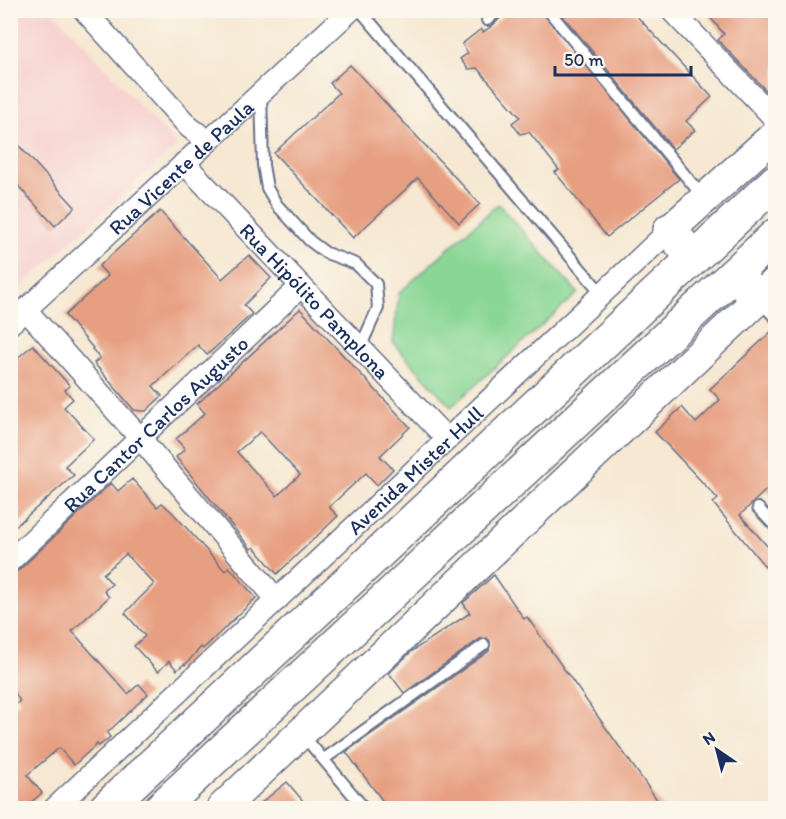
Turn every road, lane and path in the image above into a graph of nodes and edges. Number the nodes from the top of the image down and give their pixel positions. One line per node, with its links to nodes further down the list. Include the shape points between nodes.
1 (84, 10): 11 (street, via 189,127)
2 (351, 10): 8 (street, Rua Vicente de Paula)
3 (360, 10): 20 (lane)
4 (498, 10): 7 (lane)
5 (548, 10): 14 (lane)
6 (671, 10): 9 (street)
7 (487, 20)
8 (261, 92): 11 (street, Rua Vicente de Paula); 23 (lane, via 263,165 267,188 277,205 310,241 326,253 356,264 376,284 378,308)
9 (776, 120)
10 (776, 134): 14 (main road, Avenida Mister Hull)
11 (208, 141): 12 (street, Rua Vicente de Paula)
12 (184, 163): 19 (street, Rua Hipólito Pamplona); 22 (street, Rua Vicente de Paula)
13 (776, 181): 17 (highway, Avenida Mister Hull)
14 (705, 198): 15 (main road, Avenida Mister Hull)
15 (670, 230): 17 (highway); 20 (street, Avenida Mister Hull)
16 (776, 235): 18 (highway)
17 (693, 258): 33 (highway, Avenida Mister Hull)
18 (735, 273): 21 (highway); 35 (highway)
19 (300, 287): 23 (street, Rua Hipólito Pamplona); 24 (street, Rua Cantor Carlos Augusto)
20 (603, 295): 25 (street, Avenida Mister Hull)
21 (769, 300): 31 (main road)
22 (18, 317): 24 (street)
23 (360, 348): 25 (street, Rua Hipólito Pamplona)
24 (140, 438): 28 (street, Rua Cantor Carlos Augusto); 29 (street)
25 (446, 438): 29 (street, Avenida Mister Hull)
26 (758, 508): 27 (lane)
27 (776, 527)
28 (10, 561)
29 (277, 600): 34 (street, Avenida Mister Hull)
30 (483, 645): 32 (lane)
31 (302, 734): 32 (lane); 36 (main road)
32 (324, 759): 37 (lane)
33 (109, 806)
34 (55, 808)
35 (161, 808)
36 (222, 808)
37 (364, 808)

